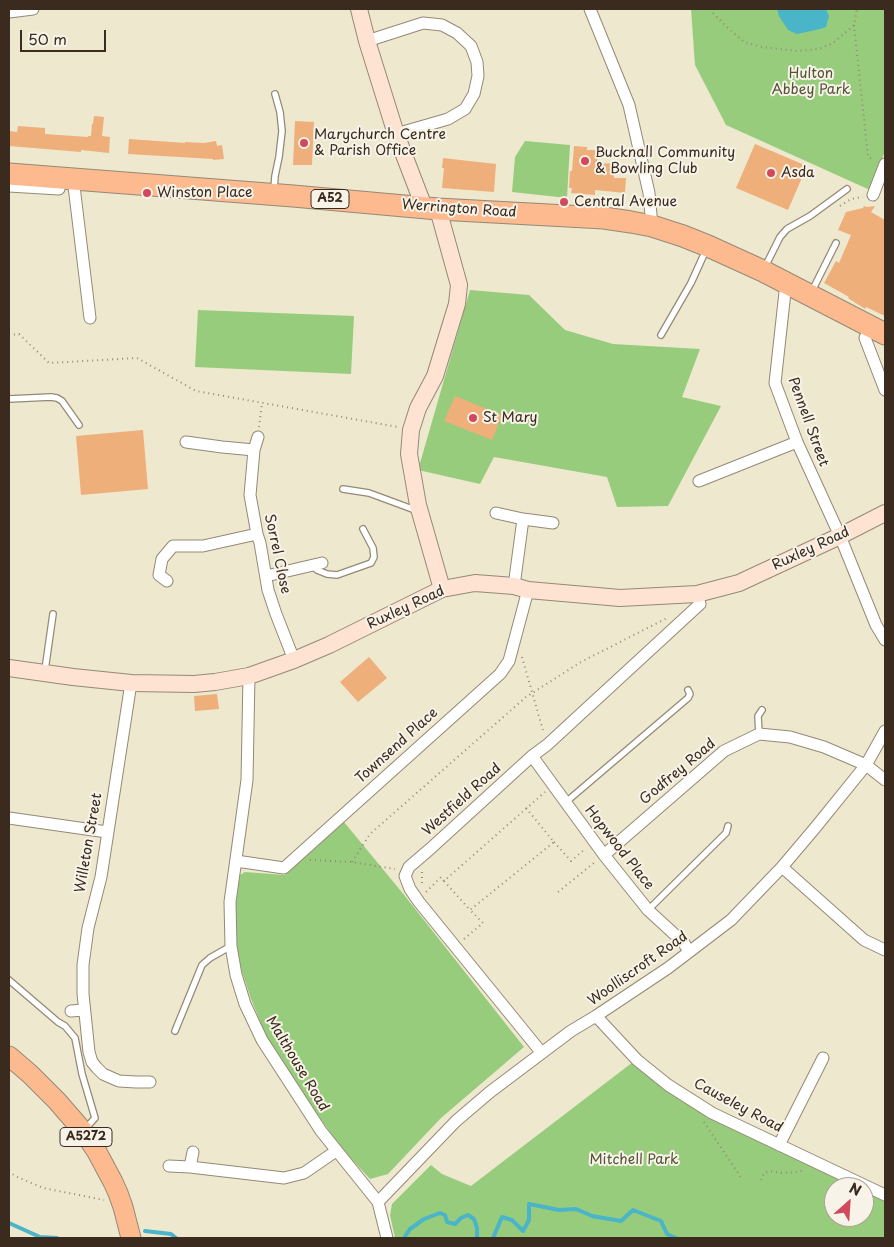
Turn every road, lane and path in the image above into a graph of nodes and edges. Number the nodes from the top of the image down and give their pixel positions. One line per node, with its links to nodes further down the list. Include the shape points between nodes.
1 (33, 9): 6 (street)
2 (359, 9): 8 (street)
3 (590, 9): 21 (street, via 629,105)
4 (710, 9): 7 (path, via 744,42 762,48 820,49 833,44)
5 (858, 9): 7 (path)
6 (9, 12)
7 (854, 24): 11 (path, via 868,157)
8 (367, 41): 10 (street); 10 (street, via 423,23 442,25 471,46 477,62 474,94 464,109 448,119)
9 (275, 94): 17 (lane, via 282,131)
10 (396, 134): 19 (street)
11 (885, 164): 18 (street)
12 (9, 174): 13 (highway, Werrington Road / A52)
13 (33, 182): 14 (highway, Werrington Road / A52); 15 (street)
14 (66, 184): 17 (highway, Werrington Road / A52); 27 (street)
15 (9, 186)
16 (847, 189): 24 (lane, via 787,229)
17 (273, 194): 19 (highway, Werrington Road / A52)
18 (873, 195): 20 (path, via 851,199)
19 (431, 208): 21 (highway, Werrington Road / A52, via 604,218); 35 (street, via 459,285 457,304 435,376 418,408)
20 (837, 208)
21 (652, 226): 23 (highway, Werrington Road / A52)
22 (836, 243): 26 (lane)
23 (708, 246): 24 (highway, Werrington Road / A52); 30 (lane)
24 (763, 272): 25 (highway, Werrington Road / A52)
25 (786, 283): 26 (highway, Werrington Road / A52); 38 (street, Pennell Street, via 775,383)
26 (810, 295): 28 (highway, Werrington Road / A52)
27 (90, 318)
28 (877, 330): 31 (street, via 866,338)
29 (9, 335): 33 (path, via 19,334 49,363 137,358 196,391)
30 (661, 335)
31 (885, 390)
32 (9, 399): 34 (lane, via 57,398 62,400)
33 (262, 403): 35 (path); 36 (path)
34 (79, 425)
35 (411, 430): 42 (street, via 408,454)
36 (258, 437): 39 (street, Sorrel Close)
37 (186, 442): 39 (street)
38 (796, 442): 40 (street); 49 (street, Pennell Street)
39 (254, 450): 48 (street, Sorrel Close, via 250,495)
40 (699, 481)
41 (343, 489): 42 (lane, via 369,493)
42 (420, 512): 54 (street)
43 (496, 513): 45 (street)
44 (885, 514): 49 (street, Ruxley Road)
45 (524, 519): 46 (street); 53 (street, Townsend Place)
46 (553, 523)
47 (363, 529): 50 (lane, via 373,548 371,563 337,575 317,570)
48 (257, 534): 51 (street, Sorrel Close); 52 (street, via 203,546 173,546 162,559 159,575)
49 (840, 536): 55 (street, Ruxley Road, via 739,582); 59 (street, Pennell Street)
50 (317, 564): 51 (street)
51 (266, 576): 60 (street, Sorrel Close, via 276,614)
52 (167, 581)
53 (521, 588): 54 (street, Ruxley Road, via 475,583); 55 (street, Ruxley Road, via 620,598); 58 (street, Townsend Place)
54 (442, 589): 60 (street, Ruxley Road)
55 (697, 594): 70 (street, Westfield Road, via 700,604)
56 (53, 614): 62 (lane)
57 (672, 616): 66 (path, via 581,662)
58 (516, 635): 66 (path); 84 (street, Townsend Place, via 509,661 500,674)
59 (885, 640)
60 (294, 660): 63 (street, Ruxley Road)
61 (9, 668): 62 (street, Ruxley Road)
62 (44, 673): 64 (street, Ruxley Road)
63 (249, 676): 64 (street, Ruxley Road, via 194,684); 85 (street, Malthouse Road, via 247,780)
64 (131, 682): 79 (street, Willeton Street)
65 (688, 690): 75 (lane, via 688,698)
66 (532, 693): 70 (path); 86 (path, via 370,834)
67 (762, 710): 69 (lane, via 758,716)
68 (885, 732): 72 (street, Woolliscroft Road)
69 (759, 734): 72 (street, via 790,737); 82 (street, Godfrey Road, via 724,751)
70 (547, 745): 71 (street, Westfield Road)
71 (532, 756): 75 (street, Hopwood Place); 83 (street, Westfield Road)
72 (866, 765): 73 (street); 87 (street, Woolliscroft Road)
73 (885, 780)
74 (549, 788): 76 (path)
75 (566, 802): 82 (street, Hopwood Place)
76 (526, 808): 80 (path); 89 (path)
77 (9, 818): 79 (street)
78 (728, 826): 92 (lane, via 726,833)
79 (107, 832): 98 (street, Willeton Street, via 83,964)
80 (554, 842): 81 (path, via 571,862); 91 (path)
81 (590, 844)
82 (604, 856): 90 (path); 92 (street, Hopwood Place)
83 (421, 857): 88 (street, Westfield Road); 89 (path, via 422,892 424,894 441,878)
84 (293, 860): 85 (street, Townsend Place, via 284,868); 86 (path)
85 (236, 861): 93 (street, Malthouse Road, via 230,902)
86 (352, 862): 88 (path)
87 (782, 867): 95 (street, via 864,940); 96 (street, Woolliscroft Road, via 731,920)
88 (407, 872): 94 (street, via 405,876 410,890)
89 (444, 881): 91 (path)
90 (558, 892)
91 (470, 910): 94 (path, via 482,923)
92 (648, 910): 96 (street, Hopwood Place, via 684,943)
93 (231, 946): 101 (lane, via 202,965); 109 (street, Malthouse Road, via 245,1004 262,1040)
94 (456, 947): 102 (street)
95 (885, 950)
96 (689, 952): 100 (street, Woolliscroft Road)
97 (9, 980): 107 (lane, via 75,1038 95,1118)
98 (84, 1010): 99 (street); 105 (street, Willeton Street, via 89,1052 97,1068 103,1074 136,1087)
99 (71, 1011)
100 (596, 1016): 102 (street, Woolliscroft Road); 106 (street, Causeley Road, via 637,1060)
101 (175, 1031)
102 (541, 1052): 119 (street, Woolliscroft Road, via 456,1121)
103 (9, 1056): 107 (main road, A5272, via 57,1101)
104 (823, 1058): 108 (street)
105 (150, 1082)
106 (697, 1104): 108 (street, Causeley Road); 115 (path, via 701,1119)
107 (82, 1131): 117 (main road, A5272)
108 (779, 1146): 111 (street, Causeley Road)
109 (336, 1151): 113 (street, via 304,1173 284,1178); 119 (street, Malthouse Road)
110 (193, 1152): 113 (street)
111 (808, 1159): 116 (path, via 803,1170 769,1171); 118 (street, Causeley Road)
112 (169, 1166): 113 (street)
113 (190, 1167)
114 (9, 1171): 117 (path, via 42,1188 111,1202 108,1195)
115 (742, 1179)
116 (761, 1180)
117 (118, 1193): 120 (main road, A5272)
118 (885, 1195)
119 (378, 1202): 121 (street, Malthouse Road)
120 (131, 1238)
121 (387, 1238)

